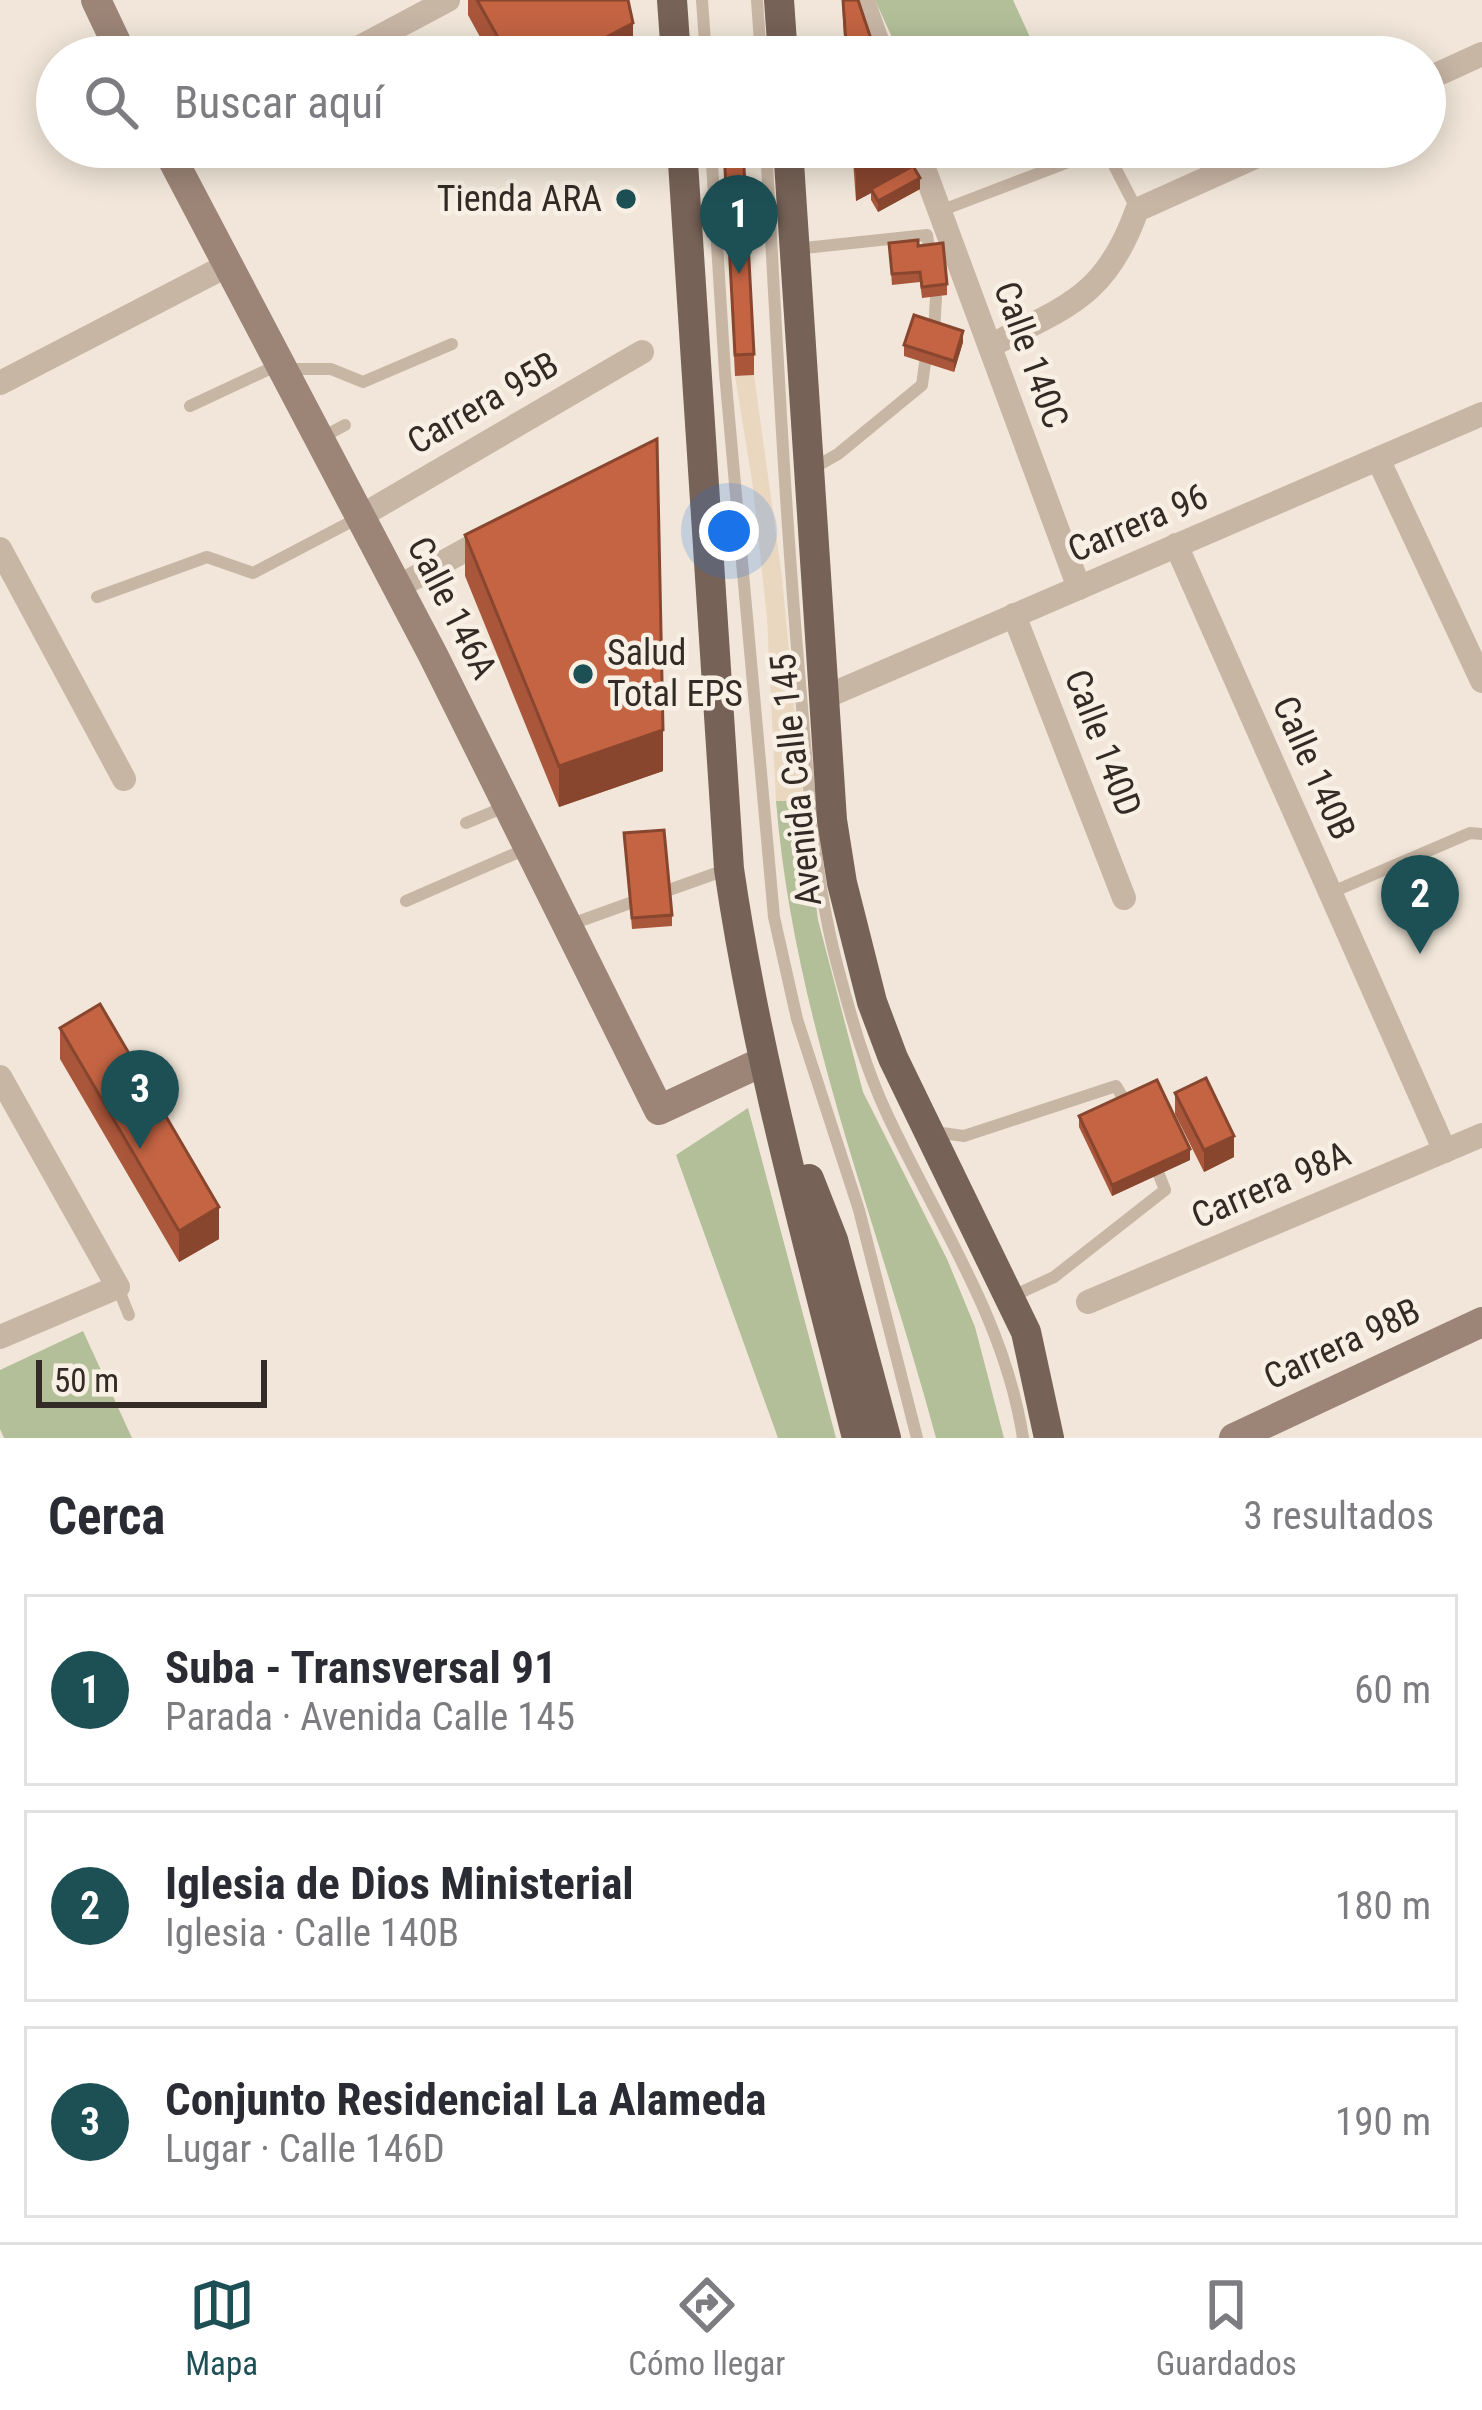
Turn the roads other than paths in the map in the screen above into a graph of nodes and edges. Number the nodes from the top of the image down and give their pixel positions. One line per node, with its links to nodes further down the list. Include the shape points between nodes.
1 (96, 0): 8 (street)
2 (448, 0): 9 (street)
3 (672, 0): 10 (main road)
4 (702, 0): 11 (lane)
5 (758, 0): 12 (lane)
6 (779, 0): 13 (main road)
7 (862, 1): 14 (street)
8 (113, 36)
9 (380, 36)
10 (675, 36)
11 (705, 36)
12 (759, 36)
13 (782, 36)
14 (875, 36)
15 (1482, 54): 16 (street)
16 (1446, 70)
17 (179, 168): 30 (street, Calle 146A)
18 (683, 168): 58 (main road, Avenida Calle 145)
19 (712, 168): 80 (lane, via 774,917)
20 (767, 168): 81 (lane, via 816,866 868,1068 987,1310)
21 (789, 168): 28 (main road, Avenida Calle 145)
22 (924, 168): 27 (street, Calle 140C)
23 (1053, 168): 27 (lane)
24 (1115, 168): 26 (lane)
25 (1230, 168): 26 (street)
26 (1137, 210): 34 (street, via 1106,275)
27 (940, 211): 34 (street, Calle 140C)
28 (795, 249): 29 (lane, via 927,235); 42 (main road, Avenida Calle 145)
29 (930, 255)
30 (228, 265): 37 (street, Calle 146A); 38 (street)
31 (936, 297): 32 (lane)
32 (934, 333)
33 (452, 344): 37 (lane, via 363,382)
34 (990, 346): 48 (street, Calle 140C)
35 (642, 352): 43 (street, Carrera 95B)
36 (925, 363): 42 (lane, via 922,385)
37 (280, 364): 39 (lane); 43 (street, Calle 146A, via 332,432)
38 (0, 383)
39 (190, 406)
40 (1482, 414): 41 (street, Carrera 96)
41 (1378, 459): 45 (street, Carrera 96); 51 (street)
42 (809, 471): 52 (main road, Avenida Calle 145)
43 (361, 516): 47 (street, Calle 146A); 49 (lane, via 253,574 207,557)
44 (523, 518): 47 (street)
45 (1176, 545): 48 (street, Carrera 96); 60 (street, Calle 140B)
46 (0, 549): 53 (street)
47 (398, 587): 54 (street, Calle 146A)
48 (1078, 588): 50 (street, Carrera 96)
49 (97, 598)
50 (1014, 615): 52 (street, Carrera 96); 61 (street, Calle 140D)
51 (1482, 681)
52 (823, 698): 68 (main road, Avenida Calle 145, via 832,820 857,950)
53 (124, 779)
54 (508, 805): 55 (lane); 57 (street, Calle 146A)
55 (466, 823)
56 (1482, 834): 60 (lane)
57 (529, 848): 62 (lane); 64 (street, Calle 146A)
58 (729, 869): 59 (lane); 65 (main road, Avenida Calle 145)
59 (669, 890)
60 (1330, 893): 70 (street, Calle 140B)
61 (1124, 898)
62 (406, 901)
63 (630, 904): 64 (lane)
64 (567, 926): 65 (street, Calle 146A, via 659,1110)
65 (764, 1061): 78 (main road, Avenida Calle 145); 79 (main road, via 832,1240)
66 (0, 1077): 72 (street)
67 (1126, 1103): 68 (lane, via 1116,1087 964,1136)
68 (927, 1131): 73 (main road, Avenida Calle 145)
69 (1482, 1135): 70 (street, Carrera 98A)
70 (1445, 1151): 74 (street, Carrera 98A)
71 (1158, 1172): 73 (lane, via 1166,1190 1054,1276)
72 (118, 1287): 75 (lane); 77 (street)
73 (1010, 1298): 82 (main road, Avenida Calle 145, via 1026,1332)
74 (1088, 1302)
75 (130, 1315)
76 (1482, 1322): 83 (street, Carrera 98B)
77 (0, 1337)
78 (857, 1438)
79 (886, 1438)
80 (917, 1438)
81 (1023, 1438)
82 (1049, 1438)
83 (1234, 1438)

